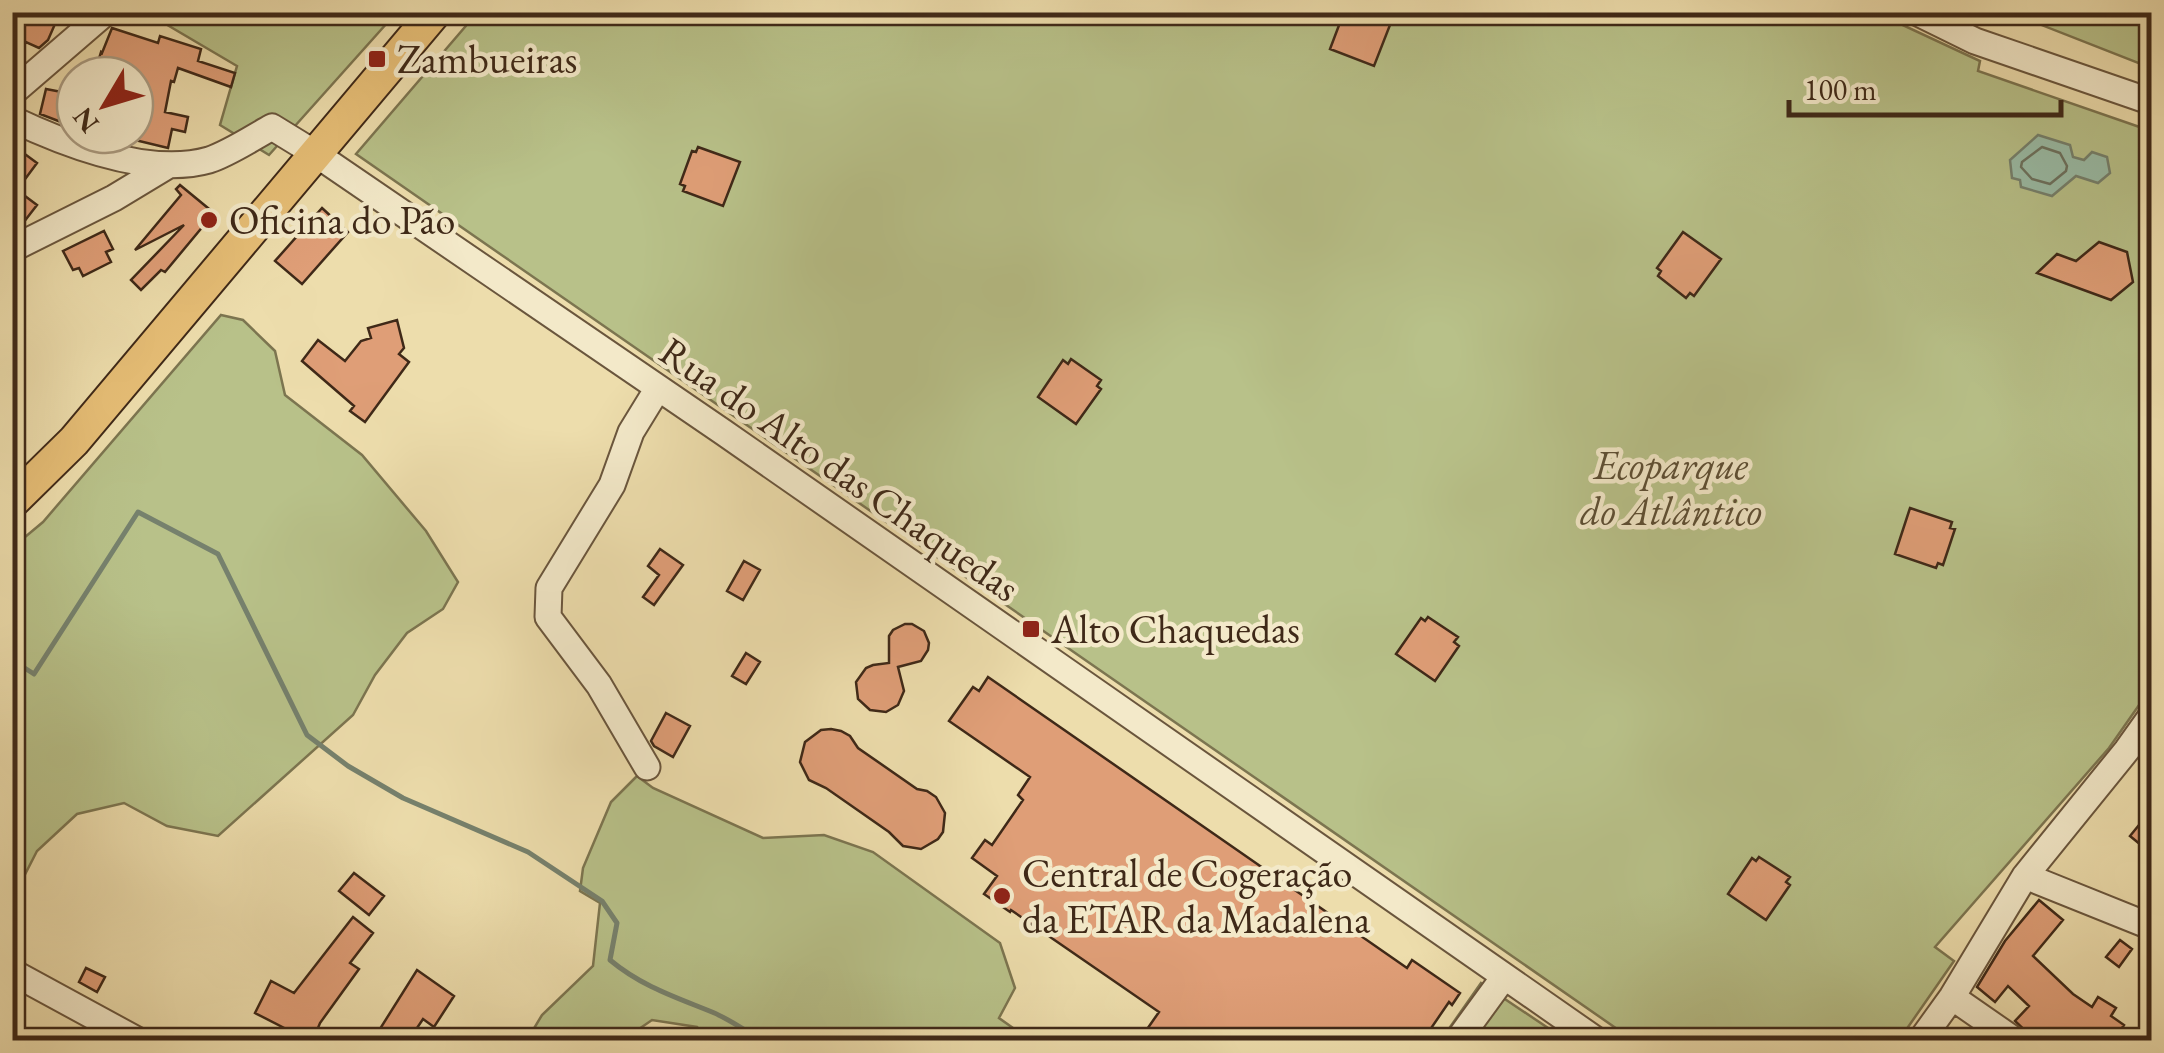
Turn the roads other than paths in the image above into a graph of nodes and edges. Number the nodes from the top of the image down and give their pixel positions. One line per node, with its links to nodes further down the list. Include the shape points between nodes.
1 (106, 12): 4 (street)
2 (435, 12): 7 (main road)
3 (1916, 12): 5 (street, via 1975,41)
4 (12, 92)
5 (2152, 102)
6 (12, 119): 8 (street, via 49,136)
7 (316, 154): 8 (street, Rua do Alto das Chaquedas, via 272,127 210,160); 10 (street, Rua do Alto das Chaquedas); 11 (main road, via 74,441)
8 (167, 166): 9 (street)
9 (12, 249)
10 (658, 388): 13 (street, via 631,432 612,485 549,588 548,618 599,685); 17 (street, Rua do Alto das Chaquedas)
11 (12, 502)
12 (2152, 715): 14 (street)
13 (646, 767)
14 (2024, 876): 15 (street); 18 (street)
15 (2152, 926)
16 (12, 972): 19 (street)
17 (1504, 977): 20 (street); 21 (street, Rua do Alto das Chaquedas)
18 (1952, 996): 22 (street); 23 (street)
19 (137, 1040)
20 (1458, 1040)
21 (1596, 1040)
22 (1921, 1040)
23 (2014, 1040)

